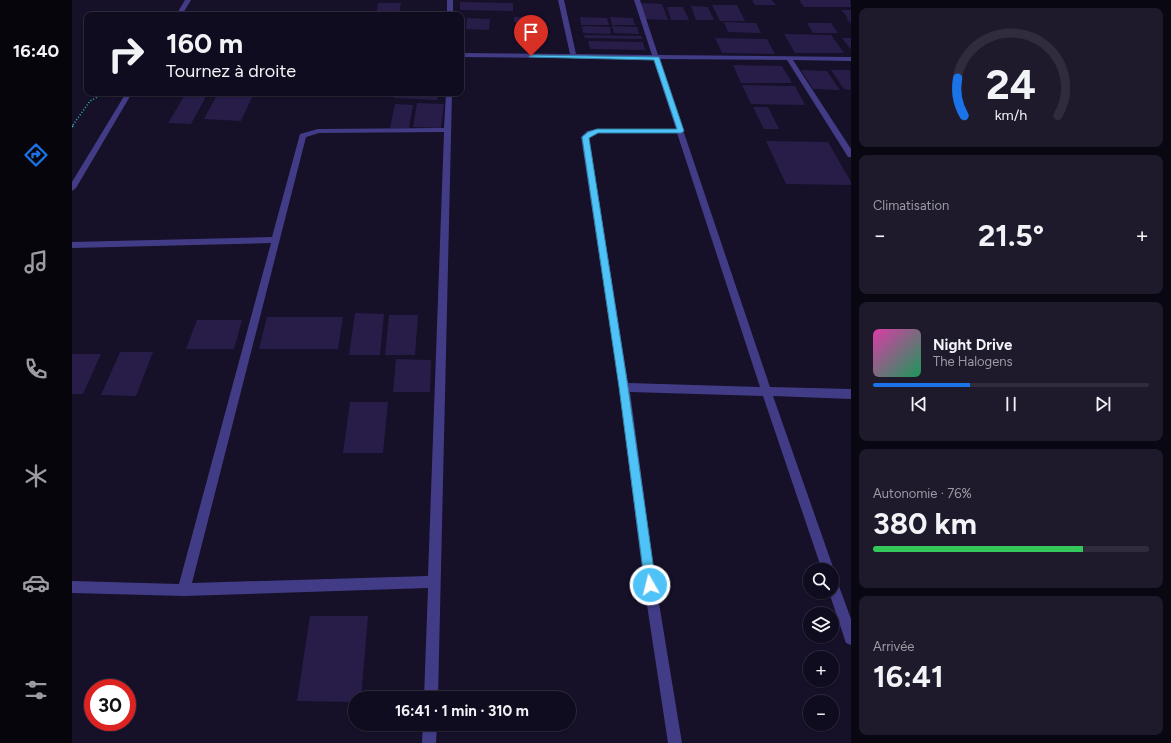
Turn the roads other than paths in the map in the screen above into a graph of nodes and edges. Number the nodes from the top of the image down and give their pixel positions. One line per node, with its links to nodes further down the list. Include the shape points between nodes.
1 (188, 0): 5 (street)
2 (450, 0): 6 (street)
3 (561, 0): 8 (street)
4 (637, 0): 9 (street)
5 (181, 12)
6 (450, 12)
7 (464, 55): 8 (street)
8 (574, 57): 9 (street)
9 (657, 58): 10 (street); 15 (street)
10 (790, 59): 11 (street); 16 (street)
11 (851, 60)
12 (127, 96): 18 (street)
13 (449, 96): 14 (street)
14 (448, 130): 19 (street, via 318,132 303,136); 25 (street)
15 (681, 131): 21 (street, via 597,131 585,137); 22 (street)
16 (848, 145): 17 (street)
17 (851, 155)
18 (72, 188)
19 (276, 240): 20 (street); 27 (street)
20 (72, 245)
21 (624, 387): 22 (street); 33 (street, via 650,585)
22 (767, 390): 23 (street); 24 (street)
23 (851, 394)
24 (826, 563)
25 (434, 582): 27 (street); 30 (street)
26 (72, 587): 27 (street)
27 (184, 590)
28 (838, 599): 29 (street)
29 (851, 638)
30 (431, 691)
31 (430, 731): 32 (street)
32 (429, 743)
33 (675, 743)

